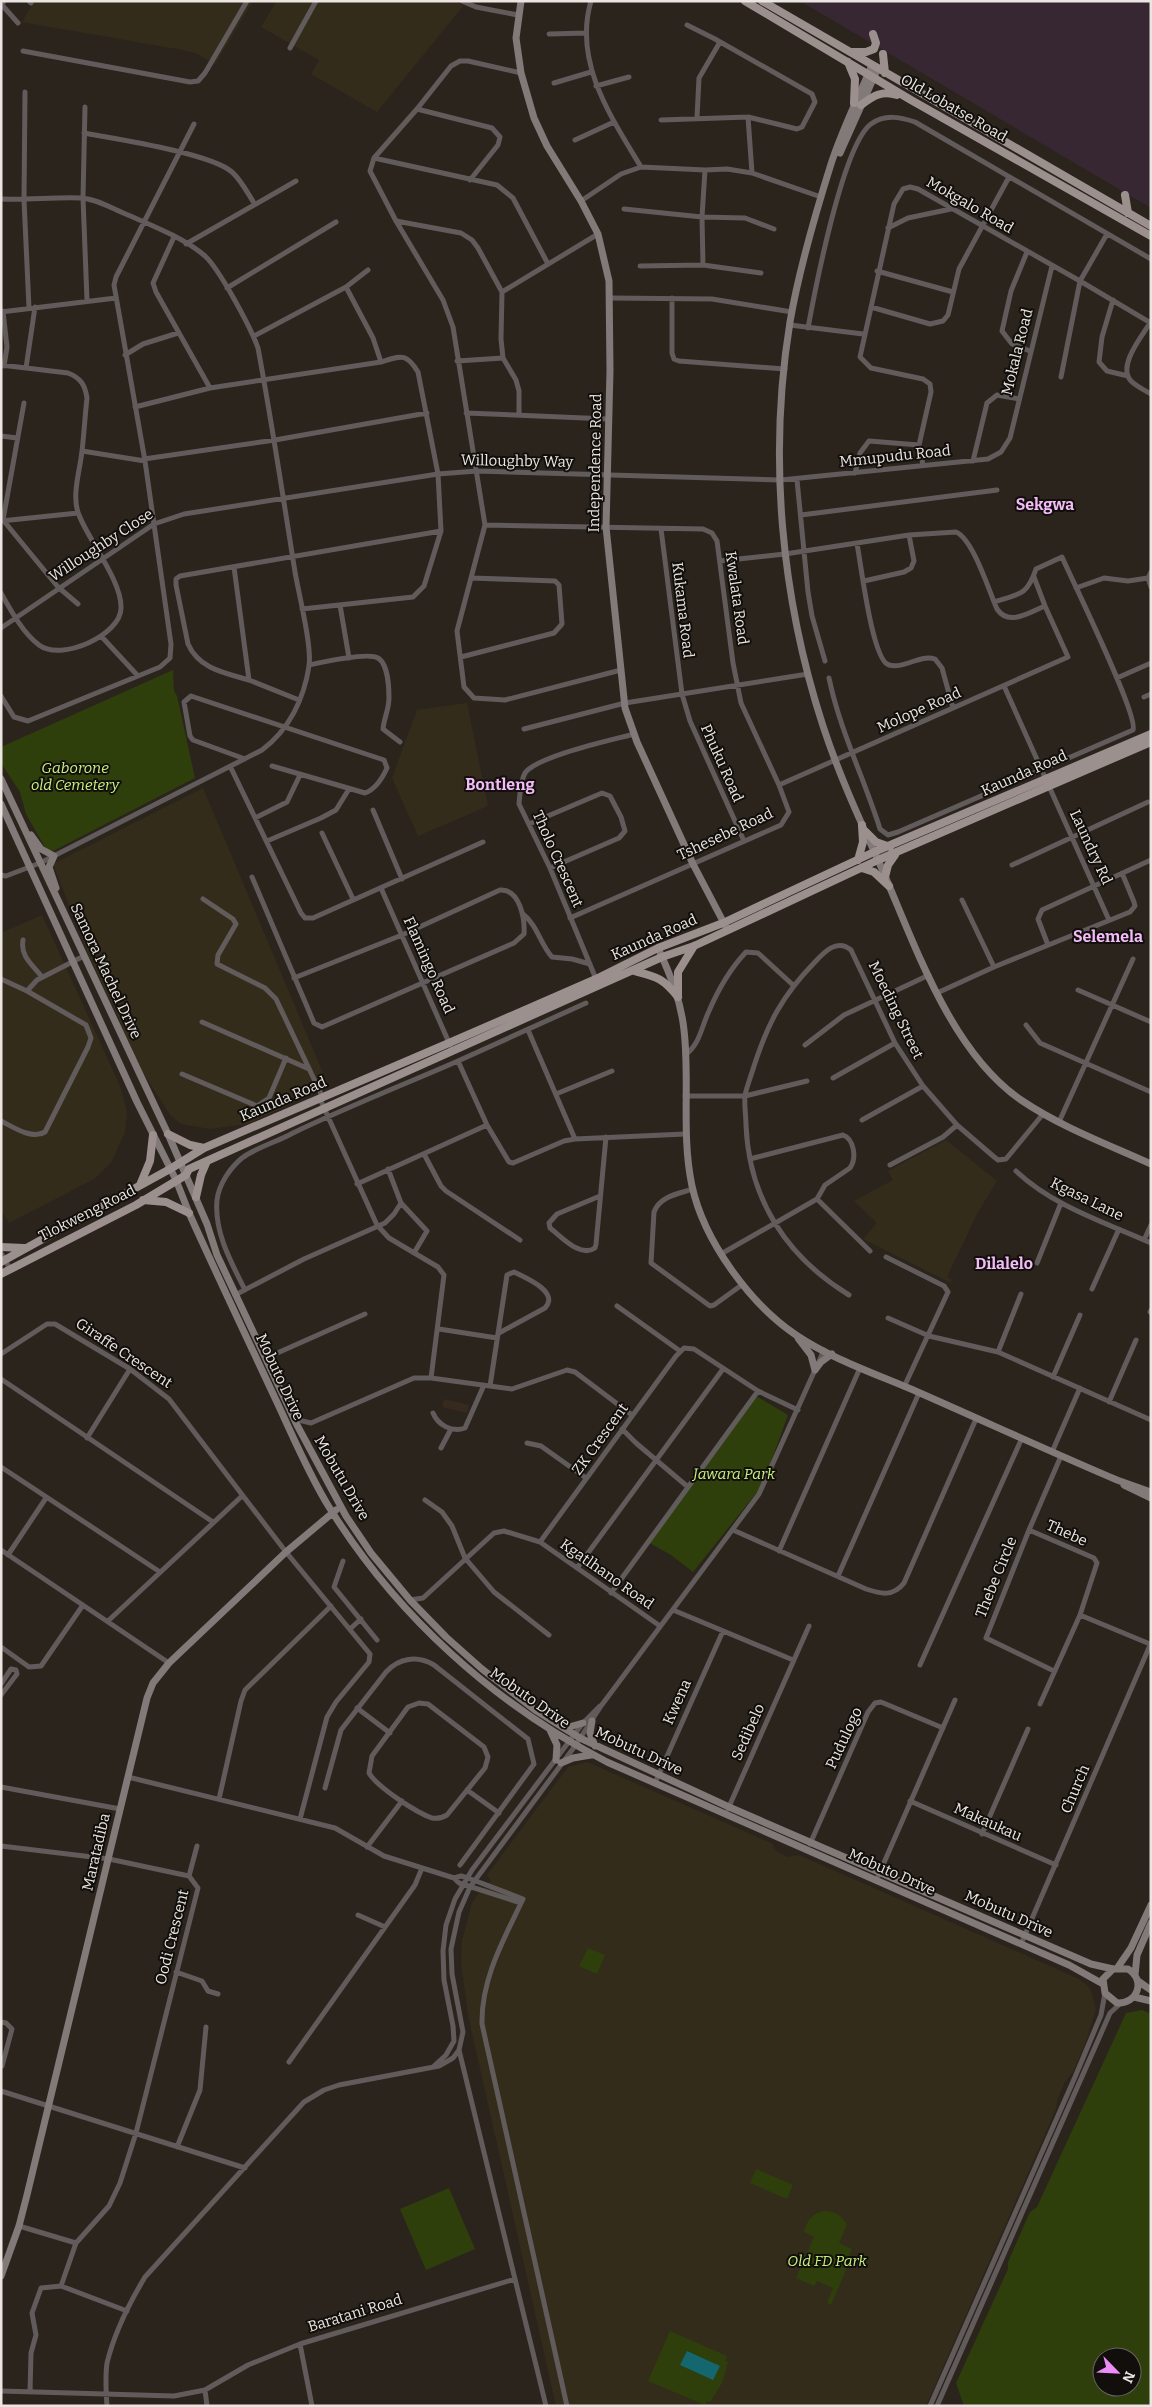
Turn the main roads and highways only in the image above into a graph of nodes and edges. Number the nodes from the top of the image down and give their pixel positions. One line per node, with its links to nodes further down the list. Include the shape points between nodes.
1 (746, 1): 6 (main road, Old Lobatse Road)
2 (762, 1): 4 (main road, Old Lobatse Road)
3 (872, 34): 4 (main road, via 876,45 872,50)
4 (849, 52): 7 (main road, Old Lobatse Road)
5 (883, 54): 7 (main road)
6 (847, 61): 8 (main road, Old Lobatse Road); 8 (main road, via 855,79 857,104 884,92)
7 (885, 73): 10 (main road, Old Lobatse Road)
8 (911, 100): 12 (main road, Old Lobatse Road)
9 (1125, 195): 10 (main road)
10 (1128, 213): 11 (main road, Old Lobatse Road)
11 (1151, 226)
12 (1151, 236)
13 (1151, 734): 15 (main road, Kaunda Road)
14 (1151, 742): 15 (main road, Kaunda Road)
15 (1048, 781): 16 (main road, Kaunda Road); 17 (main road, Kaunda Road)
16 (890, 847): 18 (main road, Kaunda Road); 18 (main road, via 876,842 864,829)
17 (896, 854): 19 (main road, Kaunda Road); 20 (main road)
18 (858, 860): 22 (main road, Kaunda Road)
19 (862, 868): 21 (main road, via 874,872); 22 (main road, Kaunda Road)
20 (885, 877)
21 (889, 886)
22 (725, 926): 23 (main road, Kaunda Road); 27 (main road, Kaunda Road, via 658,948 449,1043)
23 (694, 946): 24 (main road, Kaunda Road); 24 (main road, via 678,972 678,997 658,977)
24 (634, 970): 28 (main road, Kaunda Road)
25 (168, 1134): 27 (main road)
26 (153, 1135): 31 (main road, via 150,1161)
27 (204, 1148): 29 (main road, Kaunda Road)
28 (207, 1161): 30 (main road, Kaunda Road, via 189,1169); 32 (main road)
29 (170, 1169): 31 (main road, Tlokweng Road)
30 (186, 1175): 33 (main road, Tlokweng Road)
31 (140, 1185): 36 (main road, Tlokweng Road)
32 (196, 1197)
33 (136, 1204): 34 (main road, via 160,1200); 38 (main road, Tlokweng Road)
34 (189, 1213)
35 (1, 1247): 36 (main road)
36 (26, 1248): 37 (main road, Tlokweng Road)
37 (2, 1258)
38 (1, 1274)

